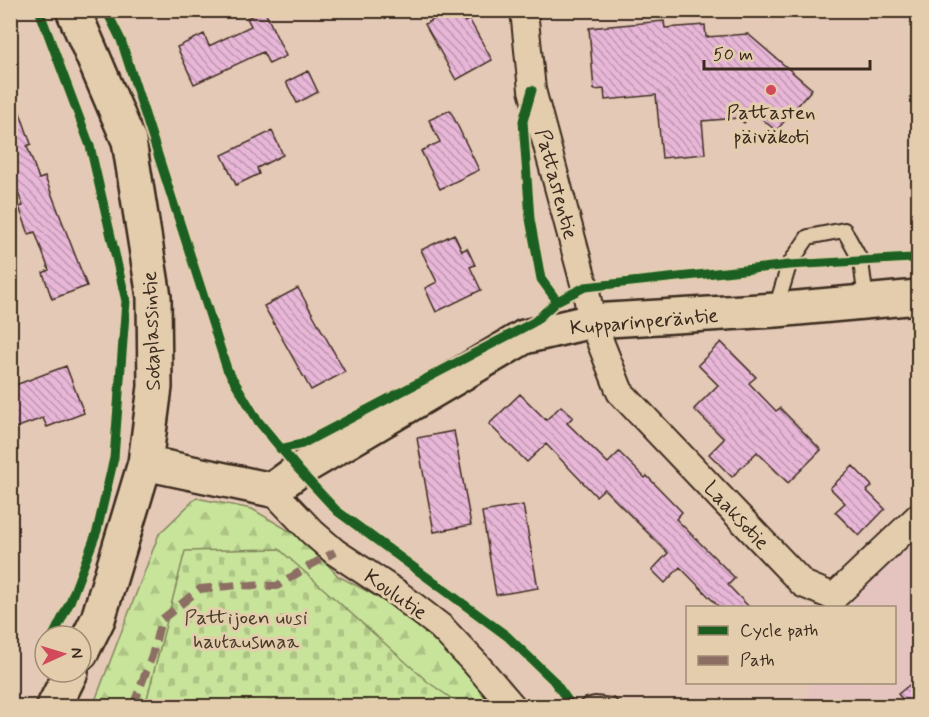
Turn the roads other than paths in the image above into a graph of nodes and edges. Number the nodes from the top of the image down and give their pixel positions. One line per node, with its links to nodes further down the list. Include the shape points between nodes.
1 (73, 10): 7 (street, Sotaplassintie, via 129,141 154,297 155,387)
2 (524, 10): 6 (street, Pattastentie, via 532,90)
3 (918, 297): 4 (street, Kupparinperäntie)
4 (866, 301): 5 (street, Kupparinperäntie); 5 (lane, via 861,261 844,230 808,237 789,265)
5 (776, 310): 6 (street, Kupparinperäntie)
6 (592, 321): 8 (street, Kupparinperäntie, via 524,337 299,470); 9 (street, Laaksotie, via 620,392 803,584 834,597)
7 (146, 463): 8 (street); 10 (street, Sotaplassintie)
8 (272, 490): 13 (street, Koulutie, via 335,552 441,627)
9 (918, 517)
10 (93, 629)
11 (65, 684): 12 (street)
12 (54, 706)
13 (512, 706)
14 (587, 706): 15 (lane)
15 (610, 706)

